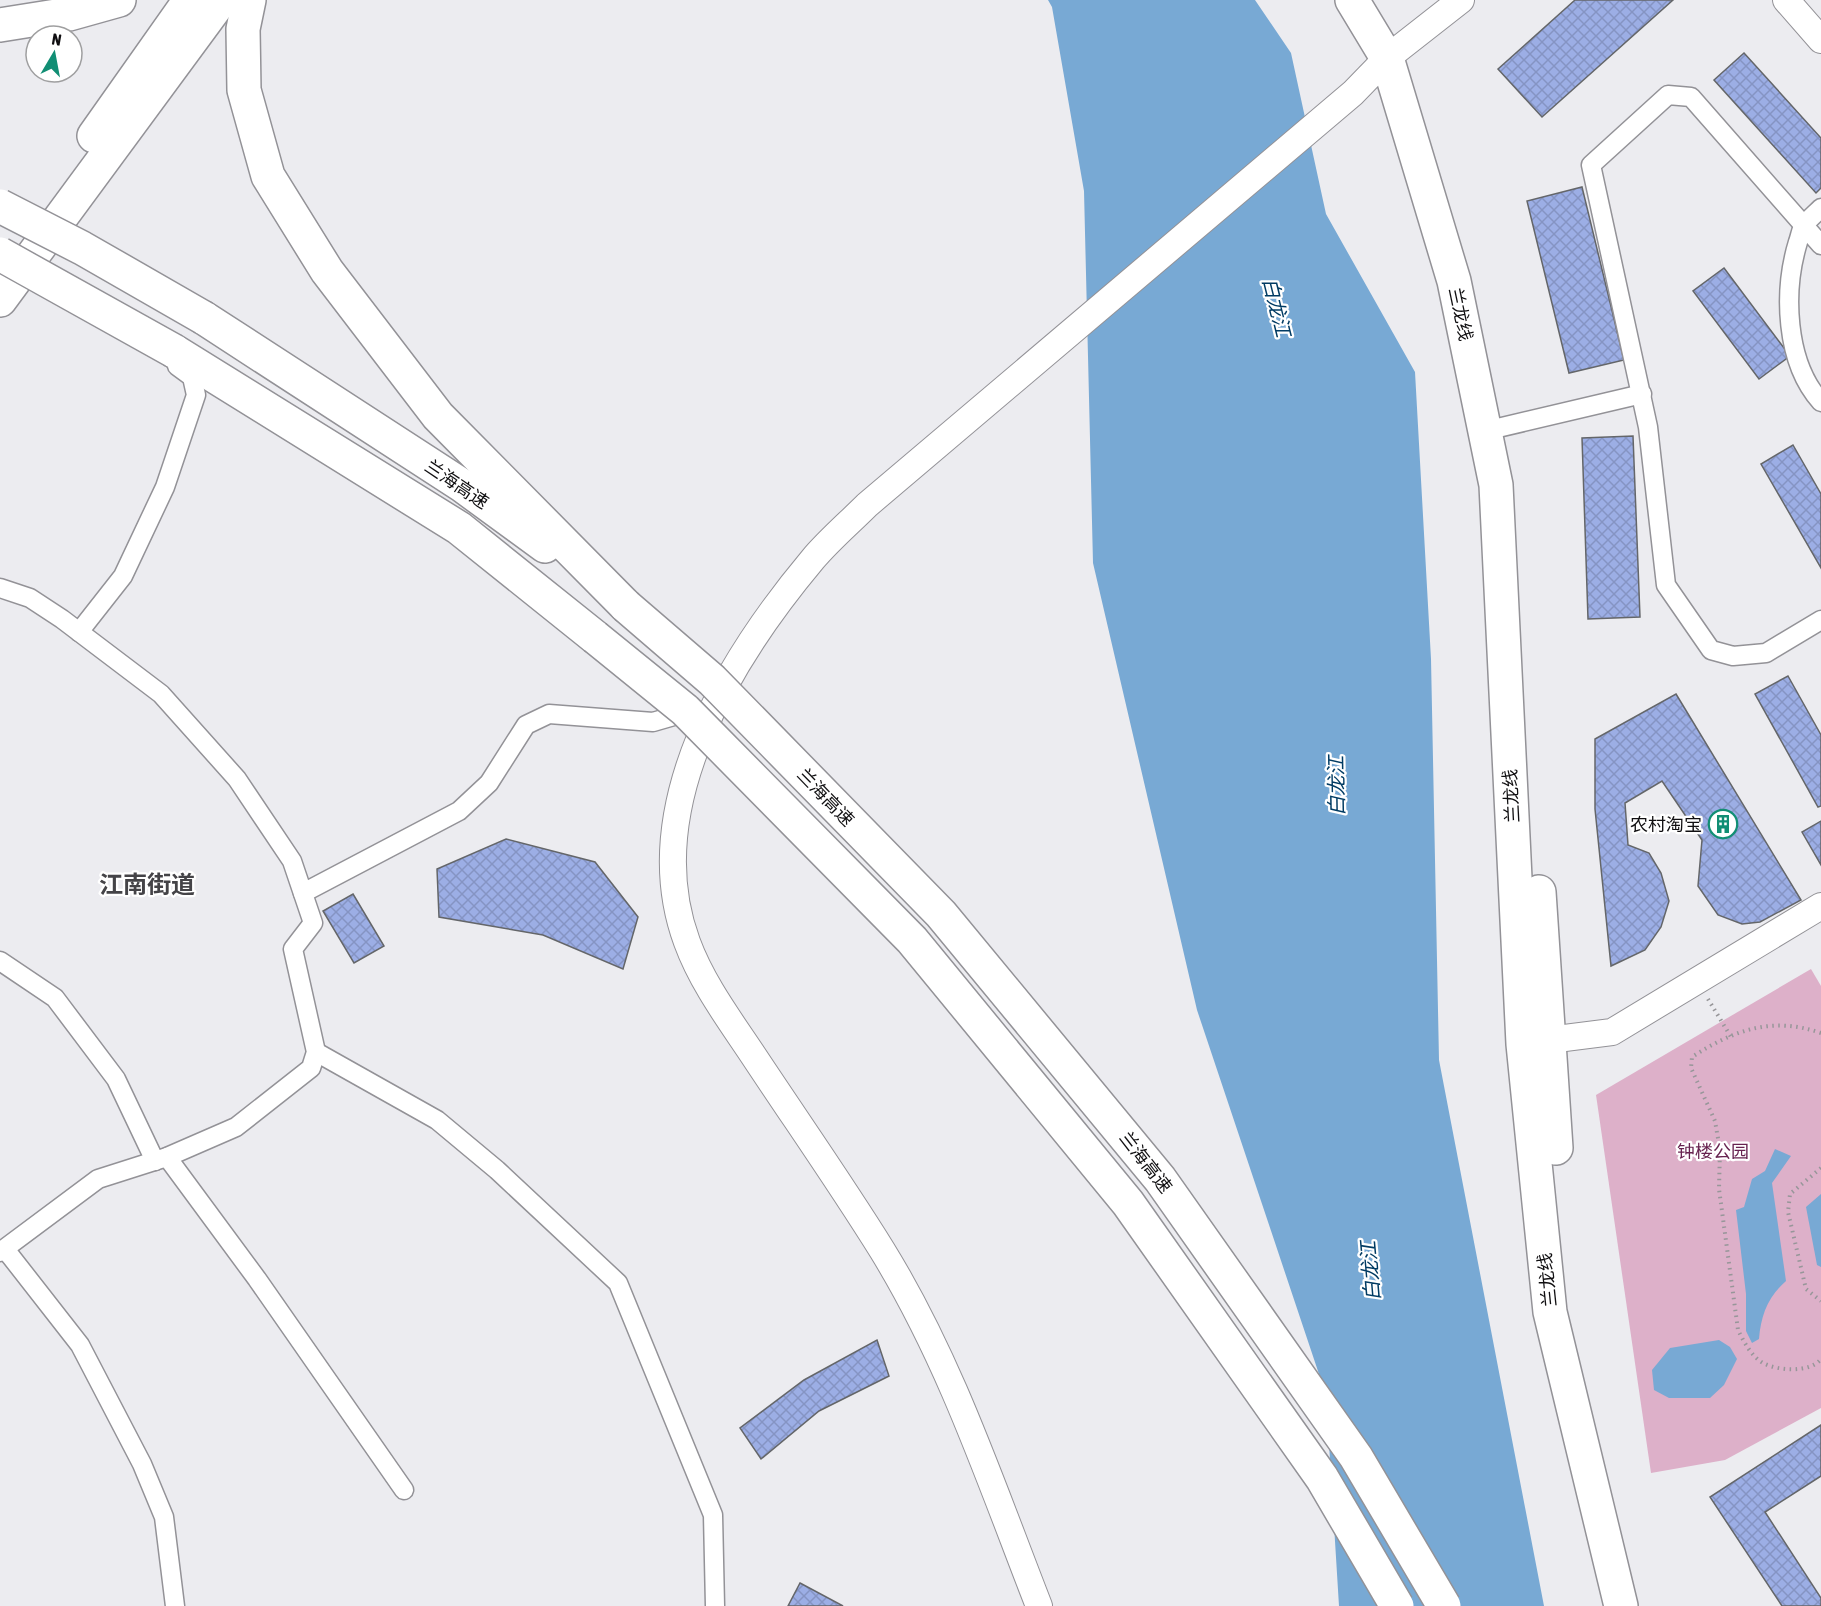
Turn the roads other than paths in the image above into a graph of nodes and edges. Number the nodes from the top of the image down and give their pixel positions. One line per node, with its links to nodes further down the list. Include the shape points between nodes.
1 (118, 0): 9 (highway, via 69,14)
2 (190, 0): 17 (highway)
3 (221, 0): 18 (highway)
4 (249, 0): 24 (highway, via 243,29 244,90 268,176 321,261 438,416)
5 (1352, 0): 11 (highway, 兰龙线)
6 (1378, 0): 11 (highway, 兰龙线)
7 (1461, 0): 11 (street)
8 (1786, 0): 10 (street)
9 (0, 25)
10 (1821, 40)
11 (1396, 51): 22 (highway, 兰龙线); 27 (street, via 1353,93 867,506 815,557 762,625)
12 (0, 206): 24 (highway, 兰海高速, bridge, via 204,318 463,486)
13 (1821, 208): 14 (street)
14 (1804, 225): 15 (street); 20 (street, via 1691,97 1668,94 1591,165); 21 (street, via 1793,259 1789,298 1795,349 1811,391)
15 (1821, 245)
16 (0, 254): 39 (highway, 兰海高速, bridge, via 174,351 459,528 685,710 919,950 1128,1203 1322,1478)
17 (0, 269)
18 (0, 300)
19 (132, 335): 26 (street, via 192,377 196,395 165,487 123,576)
20 (1642, 394): 22 (street); 25 (street, via 1666,585 1711,650 1733,656 1766,653)
21 (1821, 402)
22 (1495, 429): 31 (highway, 兰龙线)
23 (0, 588): 26 (street, via 30,598)
24 (626, 606): 40 (highway, 兰海高速, bridge, via 712,680 941,914 1160,1179 1356,1457)
25 (1821, 620)
26 (79, 632): 28 (street, via 160,694 237,779 292,861)
27 (711, 710): 28 (street, via 689,711 653,722 549,714 526,725 489,783 459,811); 38 (street, via 687,773 674,837 675,893 686,941 711,992 883,1251 939,1355)
28 (303, 893): 32 (street, via 313,923 293,950)
29 (1821, 906): 31 (street, via 1612,1032)
30 (0, 961): 33 (street, via 55,998 116,1079)
31 (1535, 1042): 41 (highway, 兰龙线, via 1550,1312); 42 (highway, 兰龙线, via 1569,1305)
32 (316, 1052): 33 (street, via 311,1068 236,1127); 37 (street, via 437,1120 618,1283 713,1515)
33 (161, 1159): 34 (street, via 98,1179); 35 (street, via 257,1279)
34 (3, 1250): 36 (street, via 80,1345 142,1464 164,1517)
35 (404, 1490)
36 (176, 1606)
37 (716, 1606)
38 (1040, 1606)
39 (1397, 1606)
40 (1444, 1606)
41 (1621, 1606)
42 (1642, 1606)

